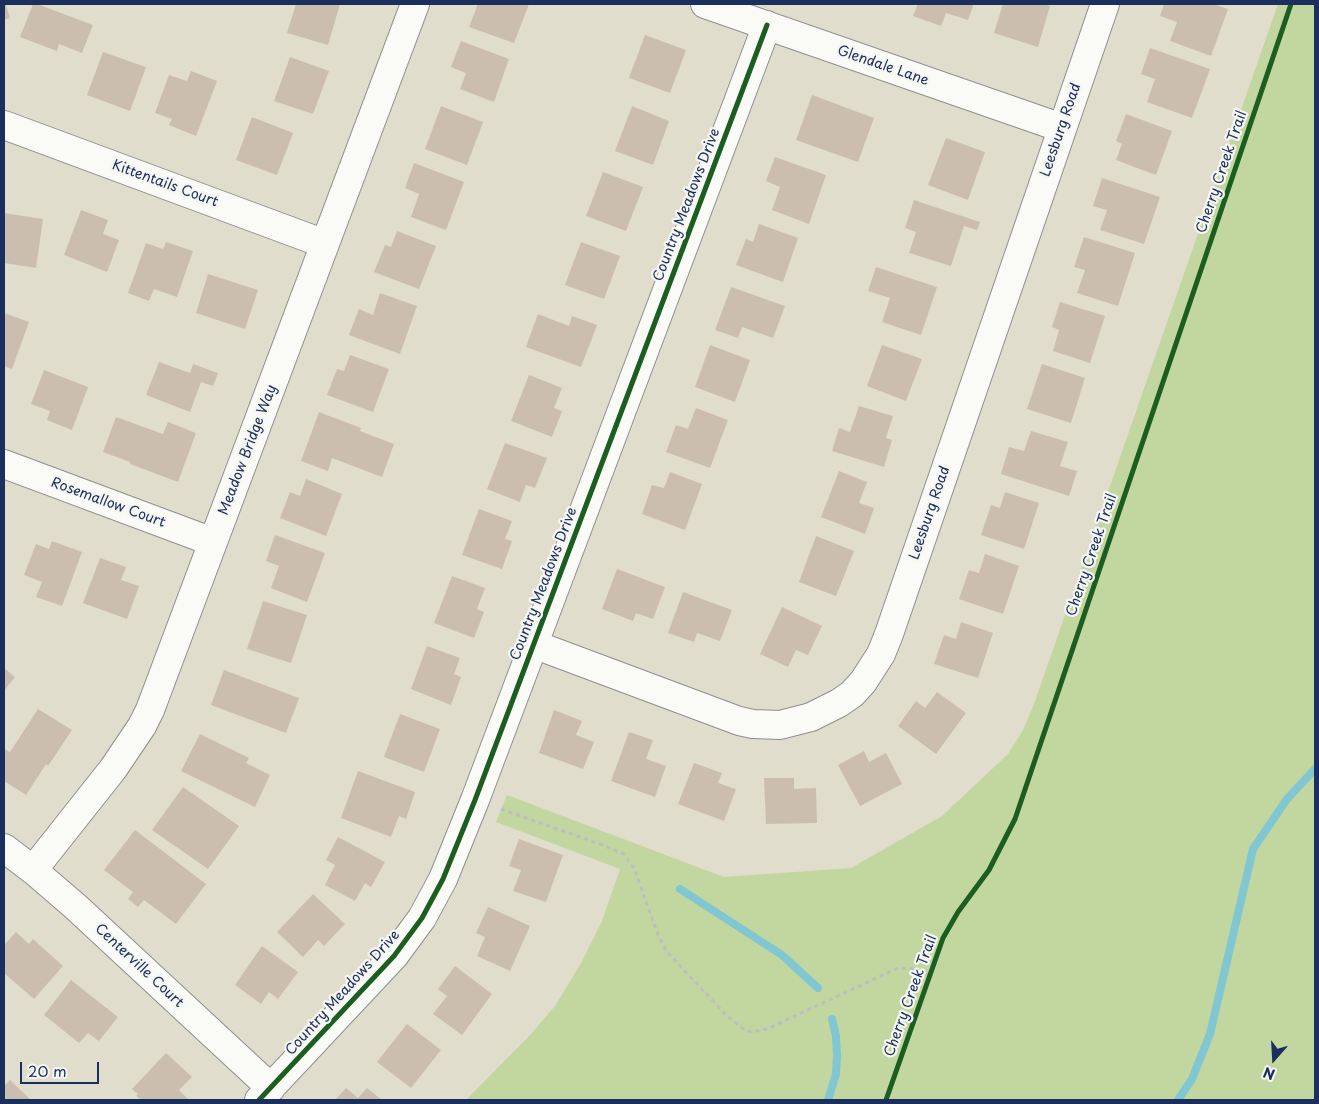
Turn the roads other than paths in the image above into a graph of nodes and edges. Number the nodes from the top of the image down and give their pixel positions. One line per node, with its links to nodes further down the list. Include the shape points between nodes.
1 (415, 4): 7 (street, Meadow Bridge Way)
2 (705, 4): 4 (street, Glendale Lane)
3 (1105, 4): 6 (street, Leesburg Road)
4 (766, 25): 6 (street, Glendale Lane); 10 (street, Country Meadows Drive)
5 (4, 125): 7 (street, Kittentails Court)
6 (1062, 128): 10 (street, Leesburg Road, via 889,634 872,670 852,694 826,711 796,722 767,726 753,724)
7 (326, 244): 9 (street, Meadow Bridge Way)
8 (4, 464): 9 (street, Rosemallow Court)
9 (213, 542): 12 (street, Meadow Bridge Way, via 142,726 113,769)
10 (534, 644): 13 (street, Country Meadows Drive, via 454,856 422,918 375,978)
11 (4, 848): 12 (street, Centerville Court)
12 (33, 870): 13 (street, Centerville Court, via 76,907)
13 (265, 1094)

